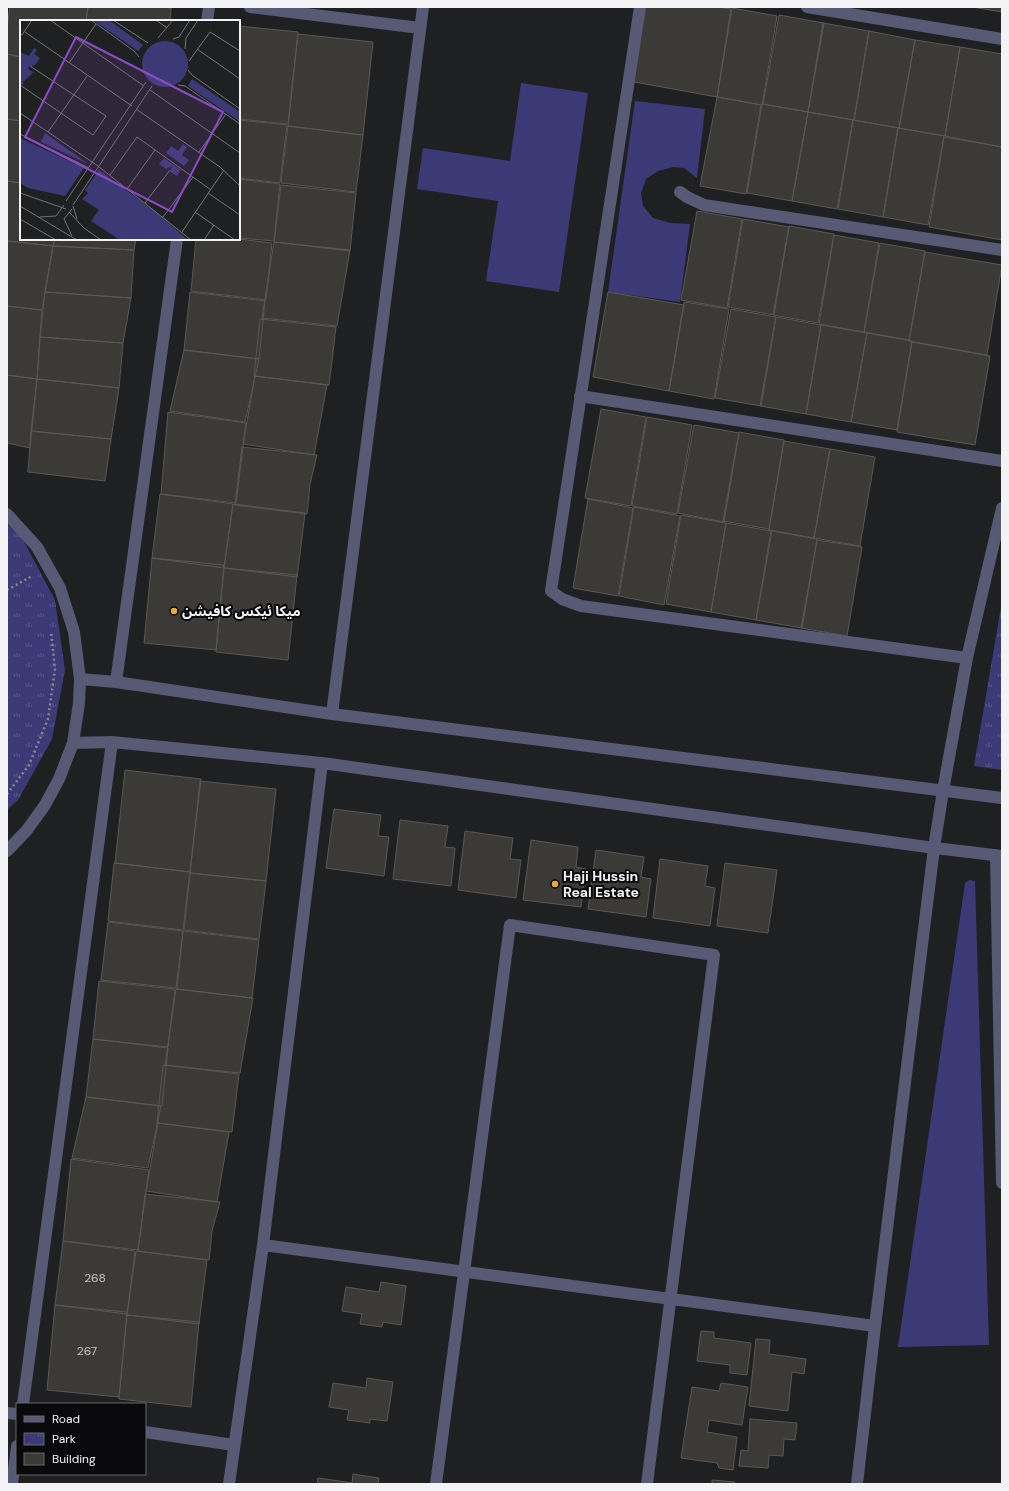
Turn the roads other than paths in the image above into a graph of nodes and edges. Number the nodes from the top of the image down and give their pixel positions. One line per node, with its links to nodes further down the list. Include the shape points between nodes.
1 (209, 7): 6 (street)
2 (250, 7): 7 (street)
3 (423, 7): 7 (street)
4 (640, 7): 12 (street)
5 (807, 7): 8 (street)
6 (207, 20)
7 (420, 28): 19 (street)
8 (1002, 39)
9 (680, 192): 11 (street, via 704,205)
10 (177, 240): 18 (street)
11 (1002, 250)
12 (580, 396): 13 (street); 16 (street, via 551,591 562,599 581,606)
13 (1002, 461)
14 (1002, 508): 16 (street)
15 (7, 514): 17 (street, via 37,548 60,588 74,632)
16 (967, 658): 23 (street)
17 (80, 679): 18 (street); 21 (street)
18 (116, 682): 19 (street)
19 (332, 714): 23 (street)
20 (112, 742): 21 (street); 22 (street); 33 (street)
21 (73, 743): 26 (street, via 59,779 45,805 27,830)
22 (322, 763): 25 (street); 29 (street)
23 (943, 791): 24 (street); 25 (street)
24 (1002, 798)
25 (934, 848): 27 (street); 32 (street)
26 (7, 851)
27 (999, 856): 28 (street)
28 (1002, 1183)
29 (263, 1245): 30 (street); 35 (street)
30 (464, 1272): 31 (street); 31 (street, via 510,925 714,954); 39 (street)
31 (670, 1299): 32 (street); 40 (street)
32 (875, 1326): 41 (street)
33 (23, 1403)
34 (146, 1432): 35 (street)
35 (234, 1445): 38 (street)
36 (16, 1454): 37 (street)
37 (12, 1484)
38 (229, 1484)
39 (436, 1484)
40 (647, 1484)
41 (857, 1484)

